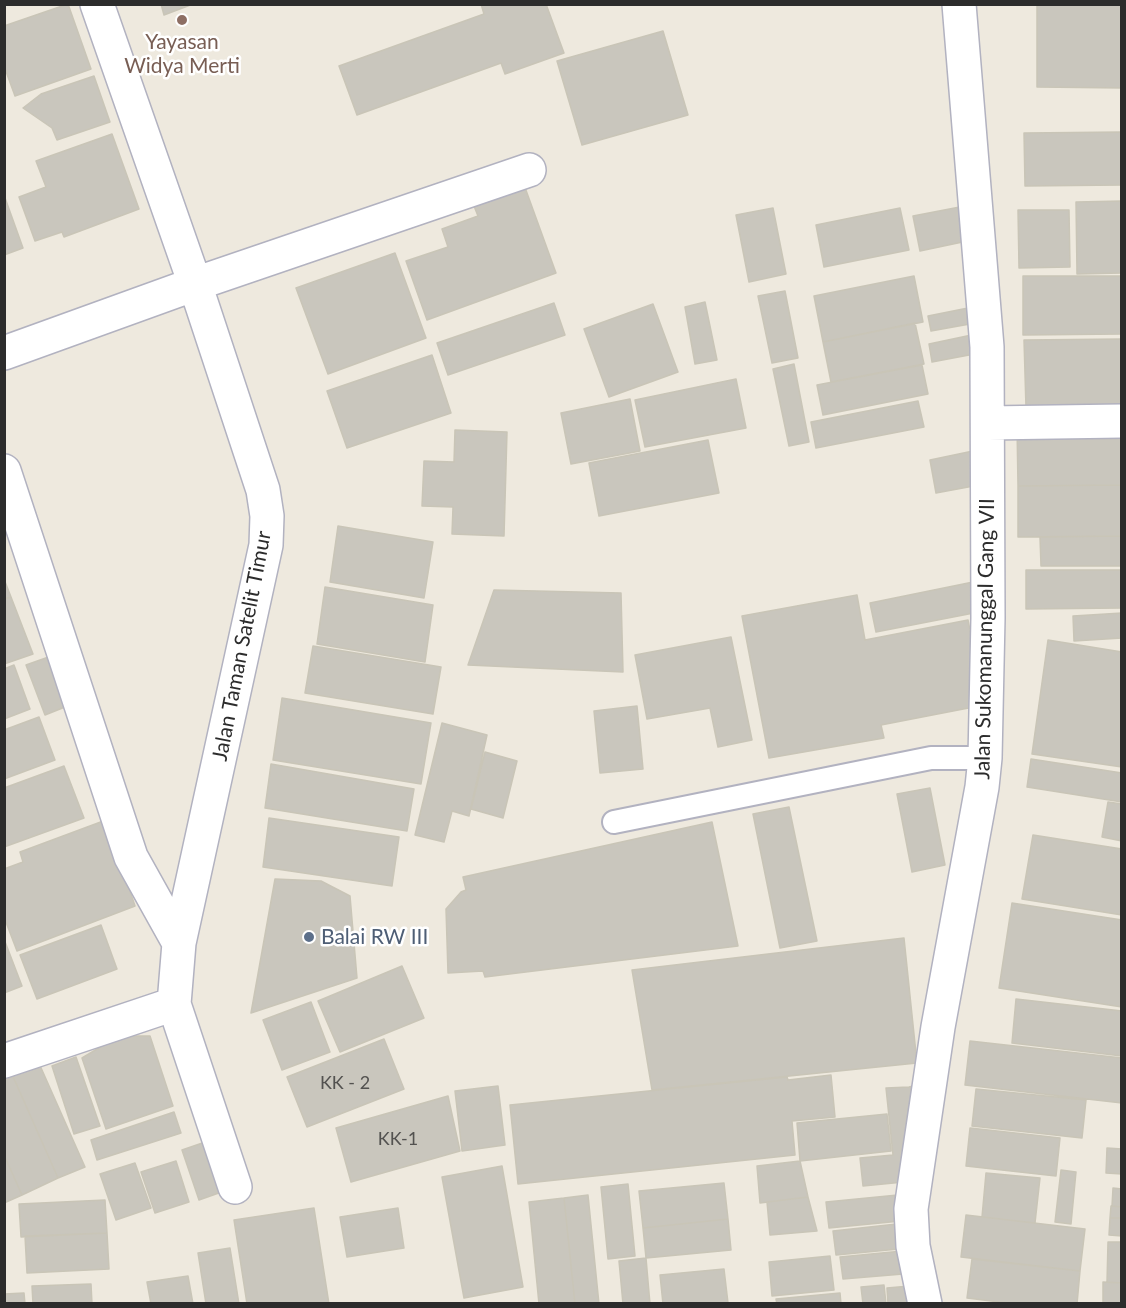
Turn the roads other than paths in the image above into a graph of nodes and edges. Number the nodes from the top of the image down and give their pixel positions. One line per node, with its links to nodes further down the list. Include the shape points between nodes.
1 (97, 4): 4 (street, Jalan Taman Satelit Timur)
2 (959, 4): 7 (street, Jalan Sukomanunggal Gang VII, via 987,347)
3 (529, 170): 4 (street)
4 (195, 284): 5 (street); 11 (street, Jalan Taman Satelit Timur, via 267,516 266,545)
5 (4, 353)
6 (1122, 421): 7 (street)
7 (988, 423): 9 (street, Jalan Sukomanunggal Gang VII)
8 (4, 471): 11 (street, via 131,856)
9 (985, 759): 10 (lane, via 931,758); 15 (street, Jalan Sukomanunggal Gang VII, via 911,1209 913,1246)
10 (614, 822)
11 (179, 943): 12 (street, Jalan Taman Satelit Timur)
12 (174, 1004): 13 (street); 14 (street, Jalan Taman Satelit Timur)
13 (4, 1061)
14 (235, 1187)
15 (925, 1304)

